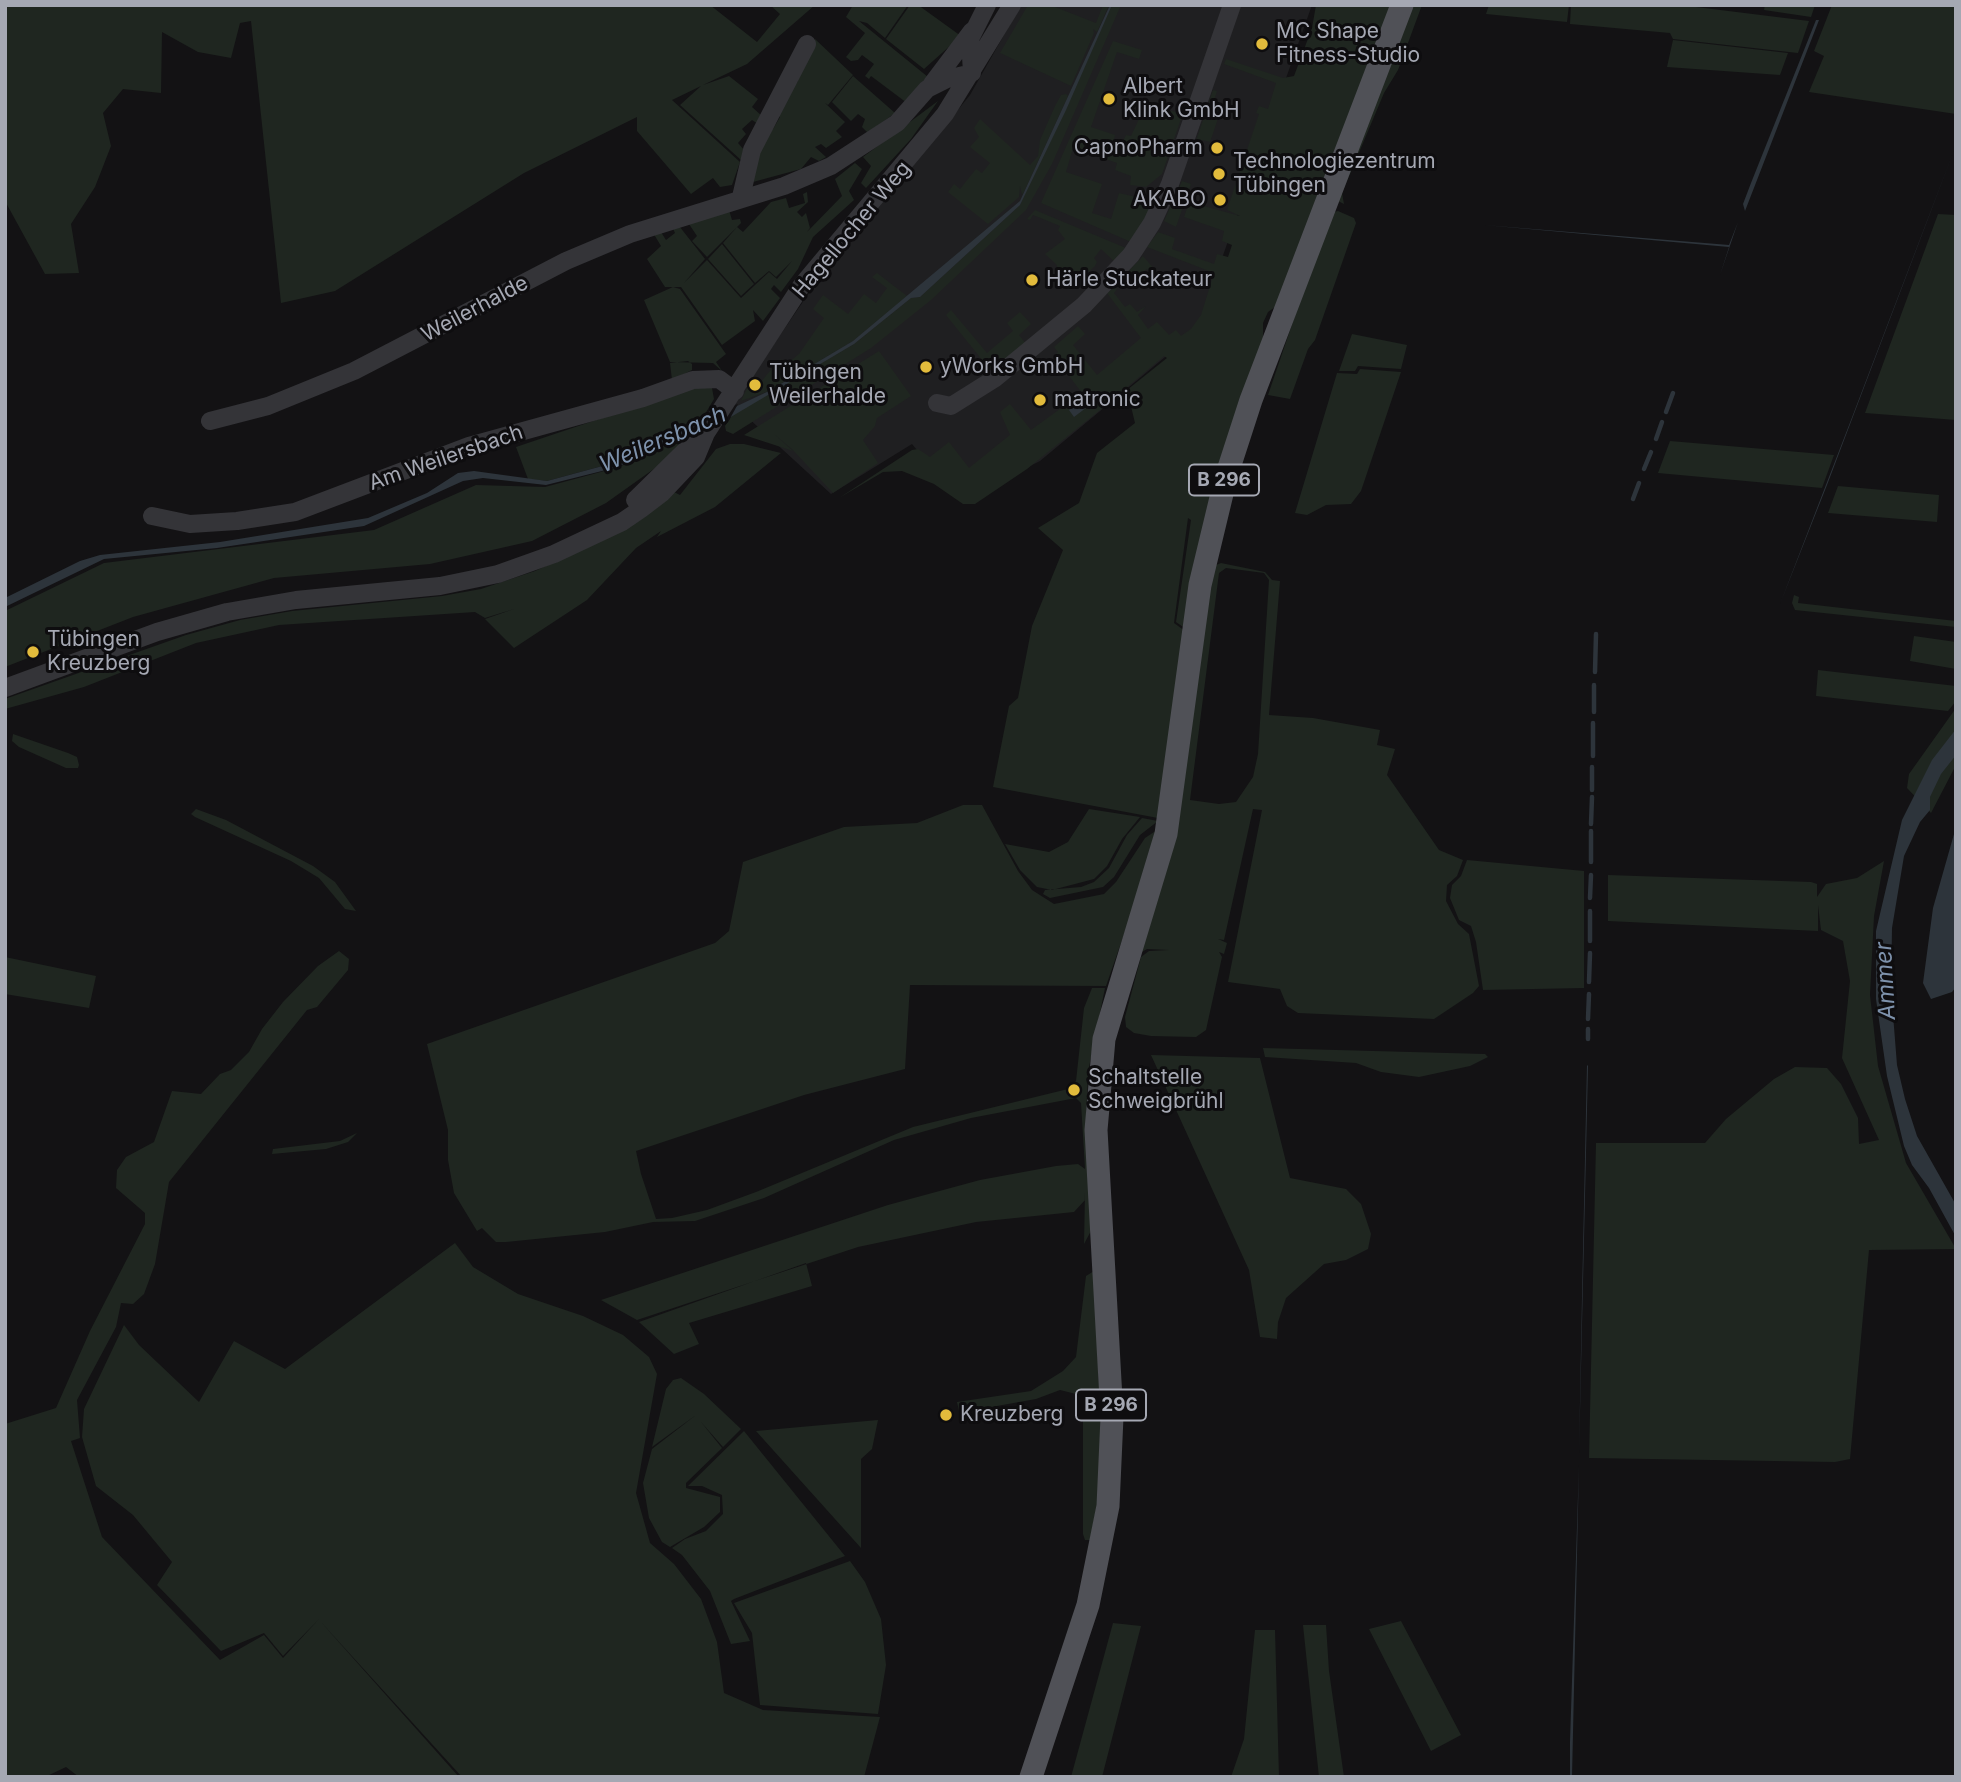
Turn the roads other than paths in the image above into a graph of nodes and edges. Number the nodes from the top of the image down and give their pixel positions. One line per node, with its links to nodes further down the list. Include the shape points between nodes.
1 (987, 5): 5 (street)
2 (1012, 5): 7 (street, Hagellocher Weg)
3 (1232, 5): 11 (street, via 1170,184 1131,256 1027,355 951,406)
4 (1402, 5): 15 (main road, B 296, via 1226,477 1200,585 1166,834 1104,1039 1097,1130 1112,1417 1108,1506 1088,1605)
5 (974, 29): 7 (street, via 969,45); 8 (street, Weilerhalde)
6 (807, 44): 9 (street, via 752,150)
7 (972, 73): 8 (street, Weilerhalde); 10 (street, Hagellocher Weg, via 915,153 802,285)
8 (927, 89): 9 (street, Weilerhalde, via 897,123 857,151 784,186)
9 (741, 197): 12 (street, Weilerhalde, via 566,261 424,338 313,389 239,416)
10 (736, 391): 13 (street, Am Weilersbach, via 719,379 693,380 469,446 295,512 200,524 169,523); 14 (street, Hagellocher Weg, via 706,433 601,529 554,554 498,574 440,586 296,600 227,612 157,632)
11 (937, 403)
12 (210, 421)
13 (152, 516)
14 (5, 688)
15 (1031, 1777)

